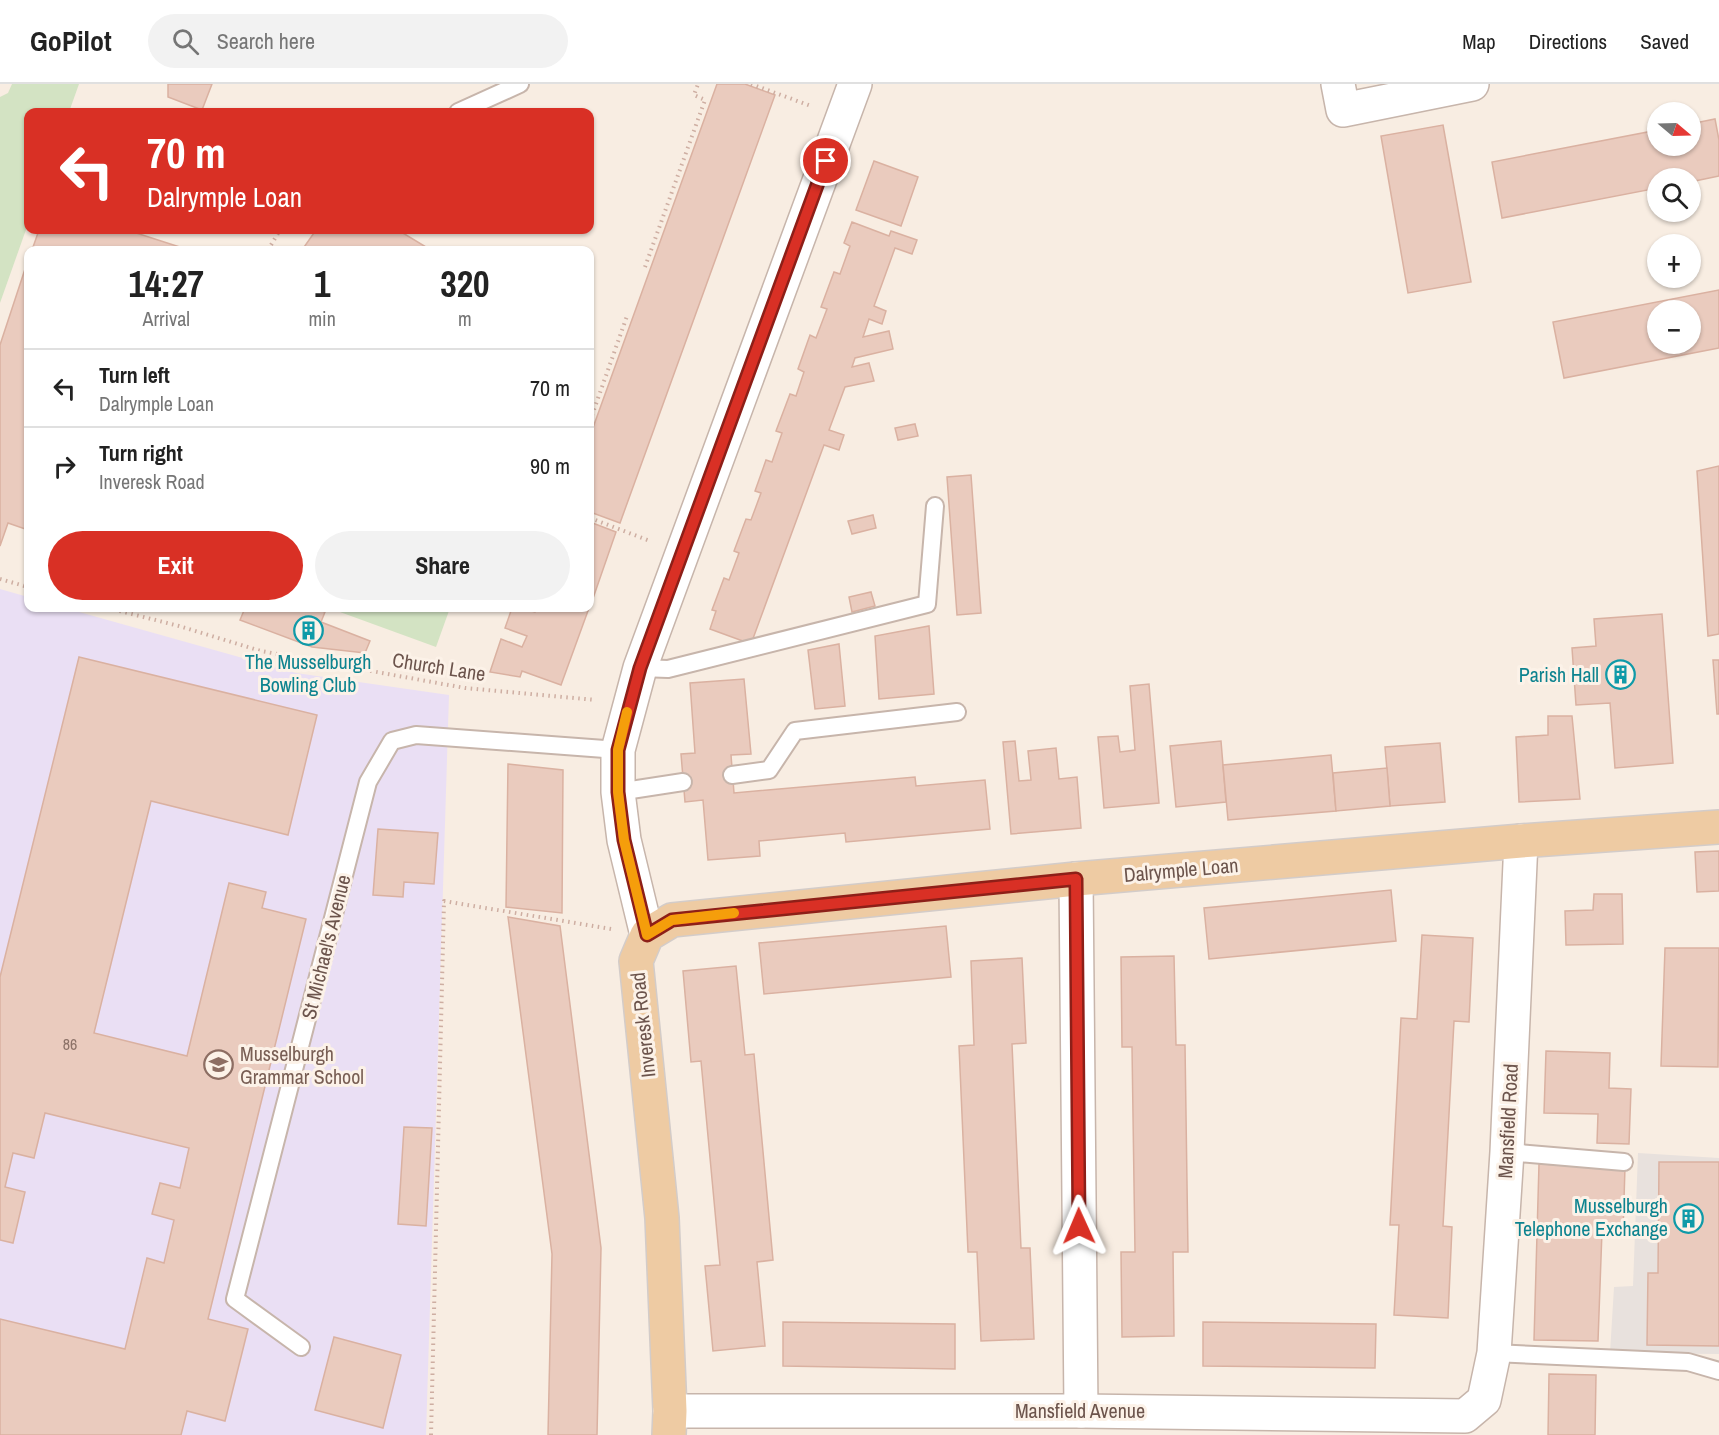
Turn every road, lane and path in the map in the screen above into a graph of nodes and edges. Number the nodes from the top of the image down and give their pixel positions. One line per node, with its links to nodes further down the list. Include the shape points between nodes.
1 (520, 84): 7 (lane)
2 (698, 84): 9 (path, via 694,96 705,100)
3 (751, 84): 8 (path)
4 (855, 84): 8 (street)
5 (1338, 84): 6 (street, via 1344,110)
6 (1472, 84)
7 (467, 108)
8 (842, 118): 14 (street)
9 (645, 267)
10 (627, 316): 11 (path)
11 (594, 410)
12 (935, 506): 18 (lane, via 927,604 668,669)
13 (594, 519): 14 (path)
14 (682, 552): 18 (street)
15 (0, 579): 16 (path)
16 (24, 586)
17 (124, 612): 19 (path, Church Lane, via 261,651 465,688)
18 (640, 668): 19 (street)
19 (629, 703): 21 (street)
20 (957, 712): 22 (lane, via 795,731 769,770)
21 (618, 750): 24 (street); 31 (lane, St Michael's Avenue, via 416,735 392,741 368,782 235,1299)
22 (732, 775)
23 (683, 782): 24 (lane)
24 (618, 792): 28 (street, via 624,840)
25 (1719, 827): 26 (main road, Dalrymple Loan)
26 (1521, 841): 27 (main road, Dalrymple Loan); 29 (street, Mansfield Road)
27 (1076, 879): 28 (main road, Dalrymple Loan, via 672,920); 35 (street)
28 (647, 935): 36 (main road, Inveresk Road, via 636,961 662,1218); 37 (path, via 444,901)
29 (1507, 1152): 30 (lane); 32 (street, Mansfield Road)
30 (1624, 1162)
31 (301, 1347)
32 (1494, 1353): 33 (lane, via 1688,1362); 34 (street, Mansfield Road)
33 (1719, 1371)
34 (1484, 1400): 35 (street, Mansfield Avenue, via 1465,1416)
35 (1081, 1411): 36 (street, Mansfield Avenue)
36 (670, 1423)
37 (431, 1435)

